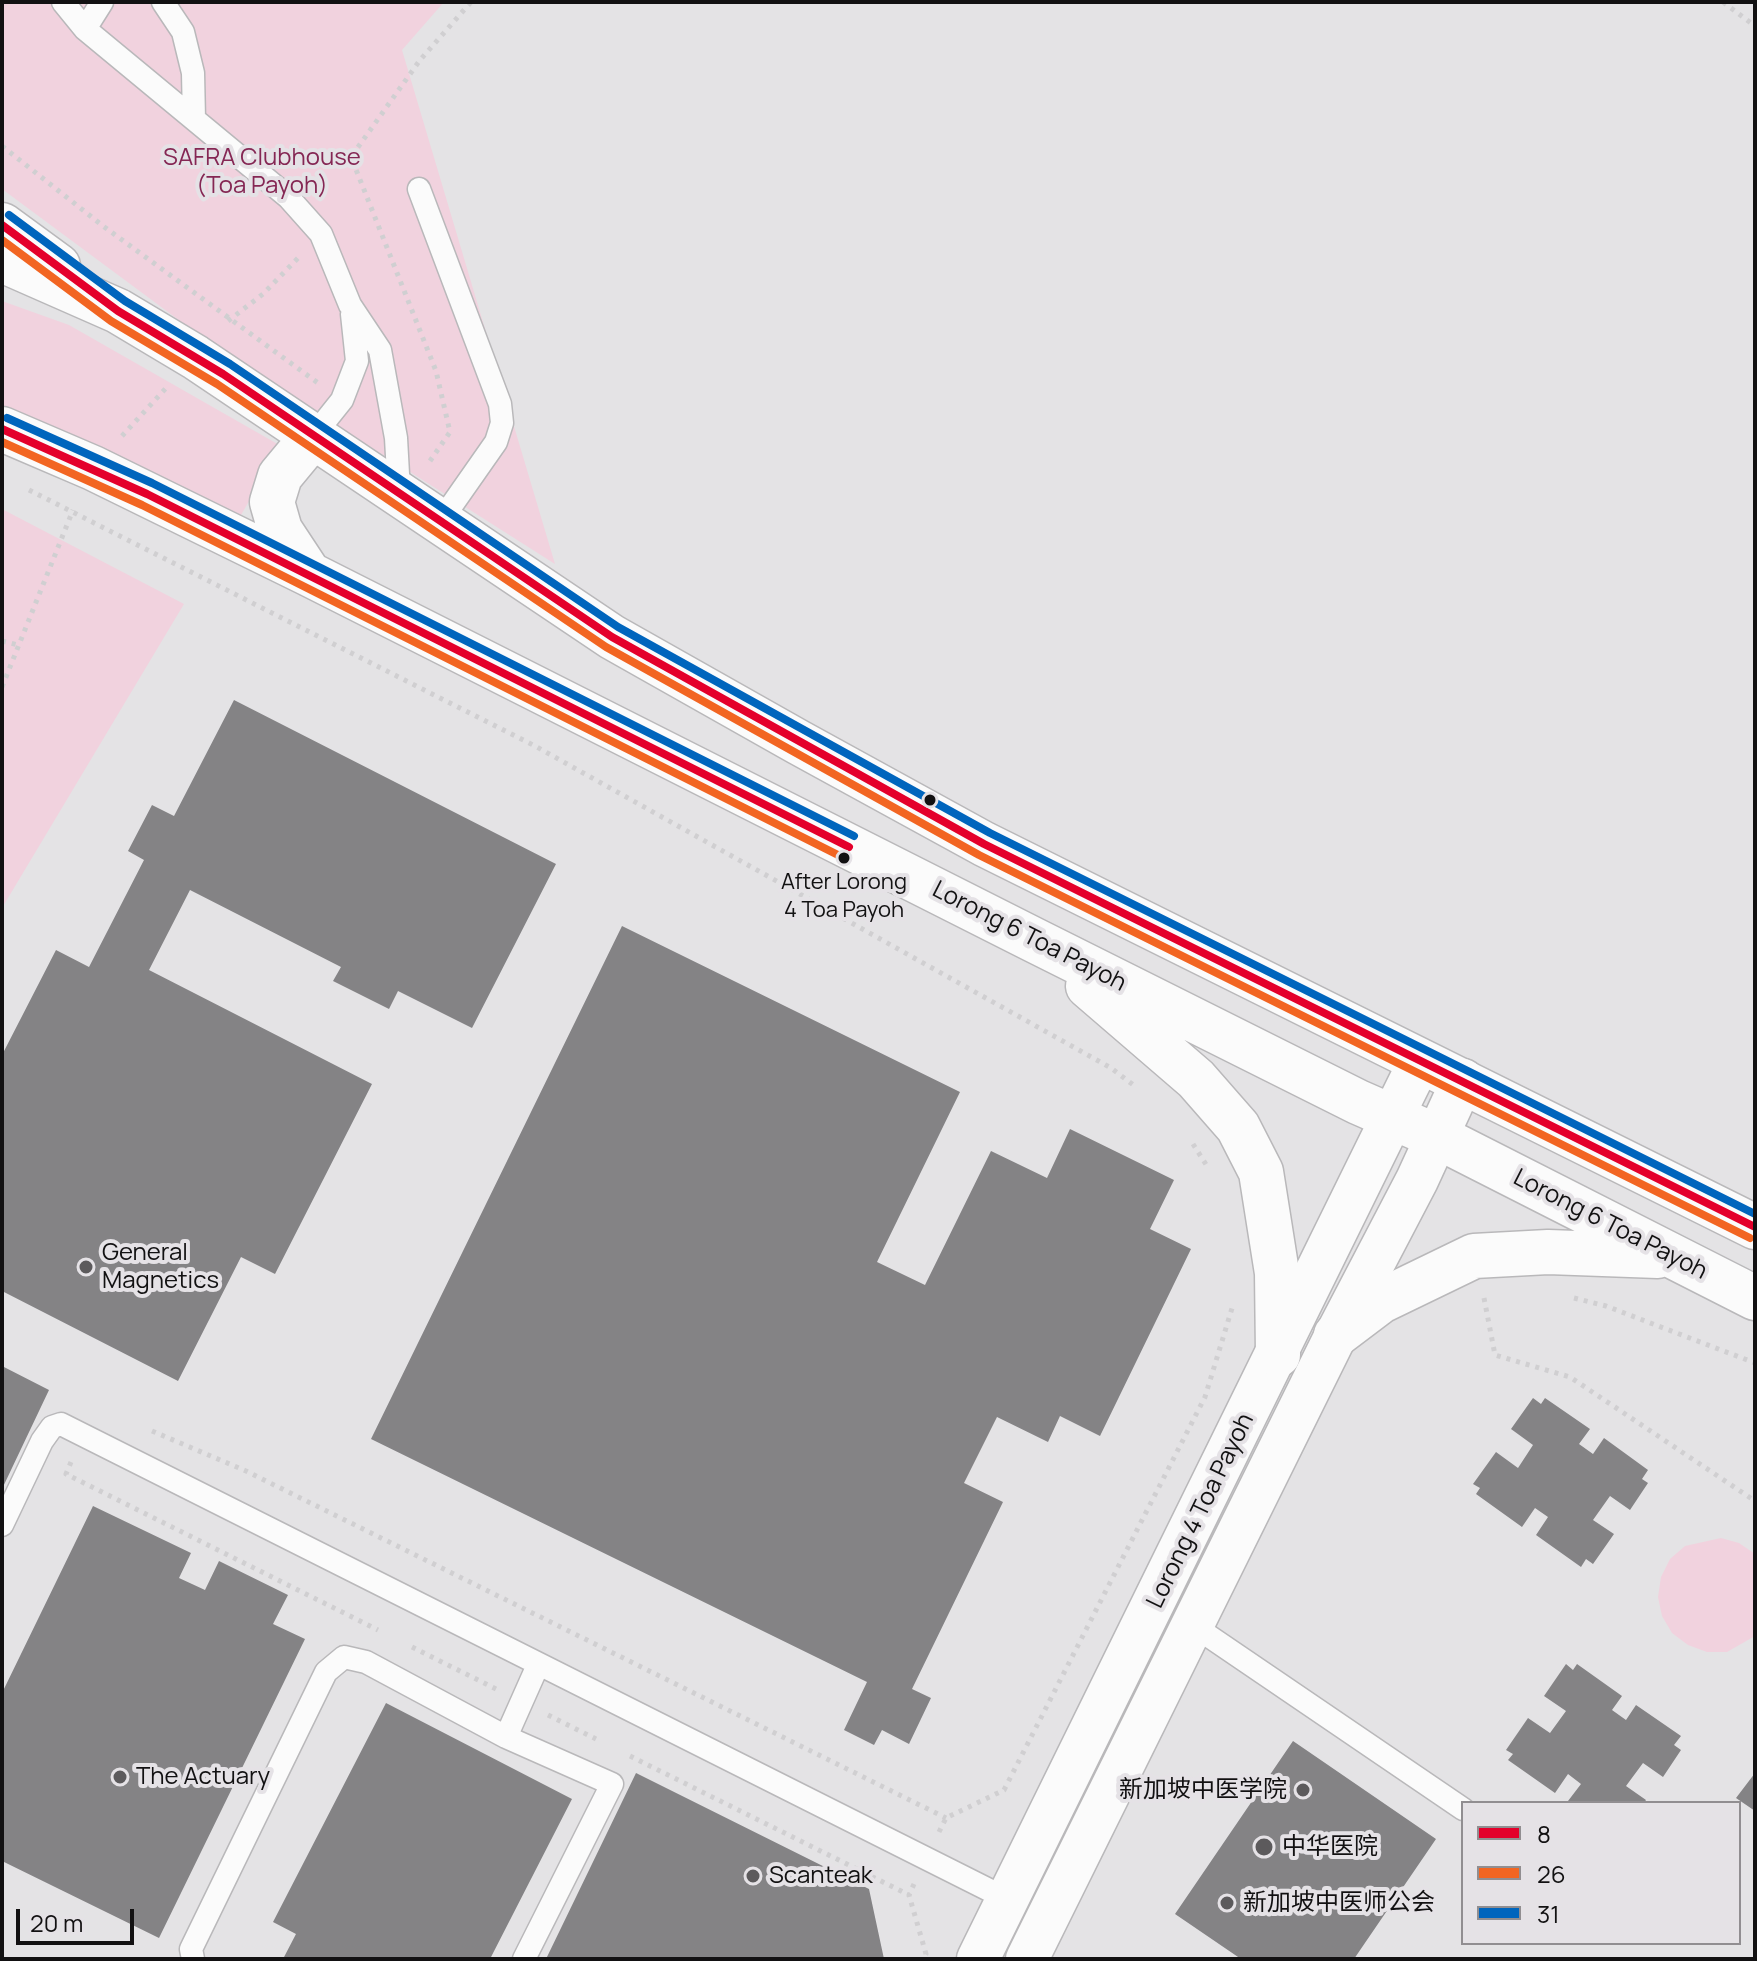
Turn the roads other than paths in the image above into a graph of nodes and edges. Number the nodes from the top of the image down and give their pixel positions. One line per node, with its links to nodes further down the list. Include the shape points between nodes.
1 (63, 2): 4 (lane)
2 (102, 2): 4 (lane)
3 (163, 2): 5 (lane, via 183,32 193,73)
4 (85, 29): 5 (lane)
5 (194, 119): 9 (lane, via 288,197 321,234)
6 (419, 189): 14 (lane, via 500,404 502,423 496,442)
7 (2, 225): 10 (main road)
8 (2, 260): 10 (main road)
9 (350, 305): 12 (lane, via 357,361 342,400); 13 (lane, via 380,350 396,438)
10 (118, 311): 12 (main road)
11 (2, 429): 15 (main road, Lorong 6 Toa Payoh)
12 (314, 435): 13 (main road); 15 (main road, via 280,476 272,502 280,530)
13 (399, 492): 14 (main road)
14 (440, 522): 17 (main road, via 612,637 838,764 984,844)
15 (309, 574): 16 (main road, Lorong 6 Toa Payoh)
16 (1034, 940): 19 (main road, Lorong 6 Toa Payoh); 25 (main road, via 1196,1079 1238,1127 1261,1172 1268,1211 1277,1273)
17 (1420, 1061): 18 (main road); 19 (street, Lorong 4 Toa Payoh)
18 (1463, 1080): 20 (street, Lorong 4 Toa Payoh); 21 (main road)
19 (1392, 1117): 20 (main road, Lorong 6 Toa Payoh); 25 (street, Lorong 4 Toa Payoh)
20 (1438, 1137): 22 (main road, Lorong 6 Toa Payoh); 24 (street, Lorong 4 Toa Payoh)
21 (1755, 1227)
22 (1672, 1256): 23 (main road, Lorong 6 Toa Payoh); 24 (main road, via 1474,1256 1381,1301)
23 (1755, 1298)
24 (1336, 1335): 27 (street, Lorong 4 Toa Payoh)
25 (1278, 1355): 31 (street, Lorong 4 Toa Payoh)
26 (2, 1525): 28 (lane, via 52,1427 61,1424)
27 (1194, 1626): 30 (lane); 35 (street, Lorong 4 Toa Payoh)
28 (538, 1665): 29 (lane); 31 (lane)
29 (506, 1737): 32 (lane, via 366,1662 344,1657 326,1672 191,1949); 33 (lane, via 612,1784)
30 (1461, 1808)
31 (1009, 1900): 34 (street, Lorong 4 Toa Payoh)
32 (193, 1959)
33 (524, 1959)
34 (978, 1959)
35 (1027, 1959)

